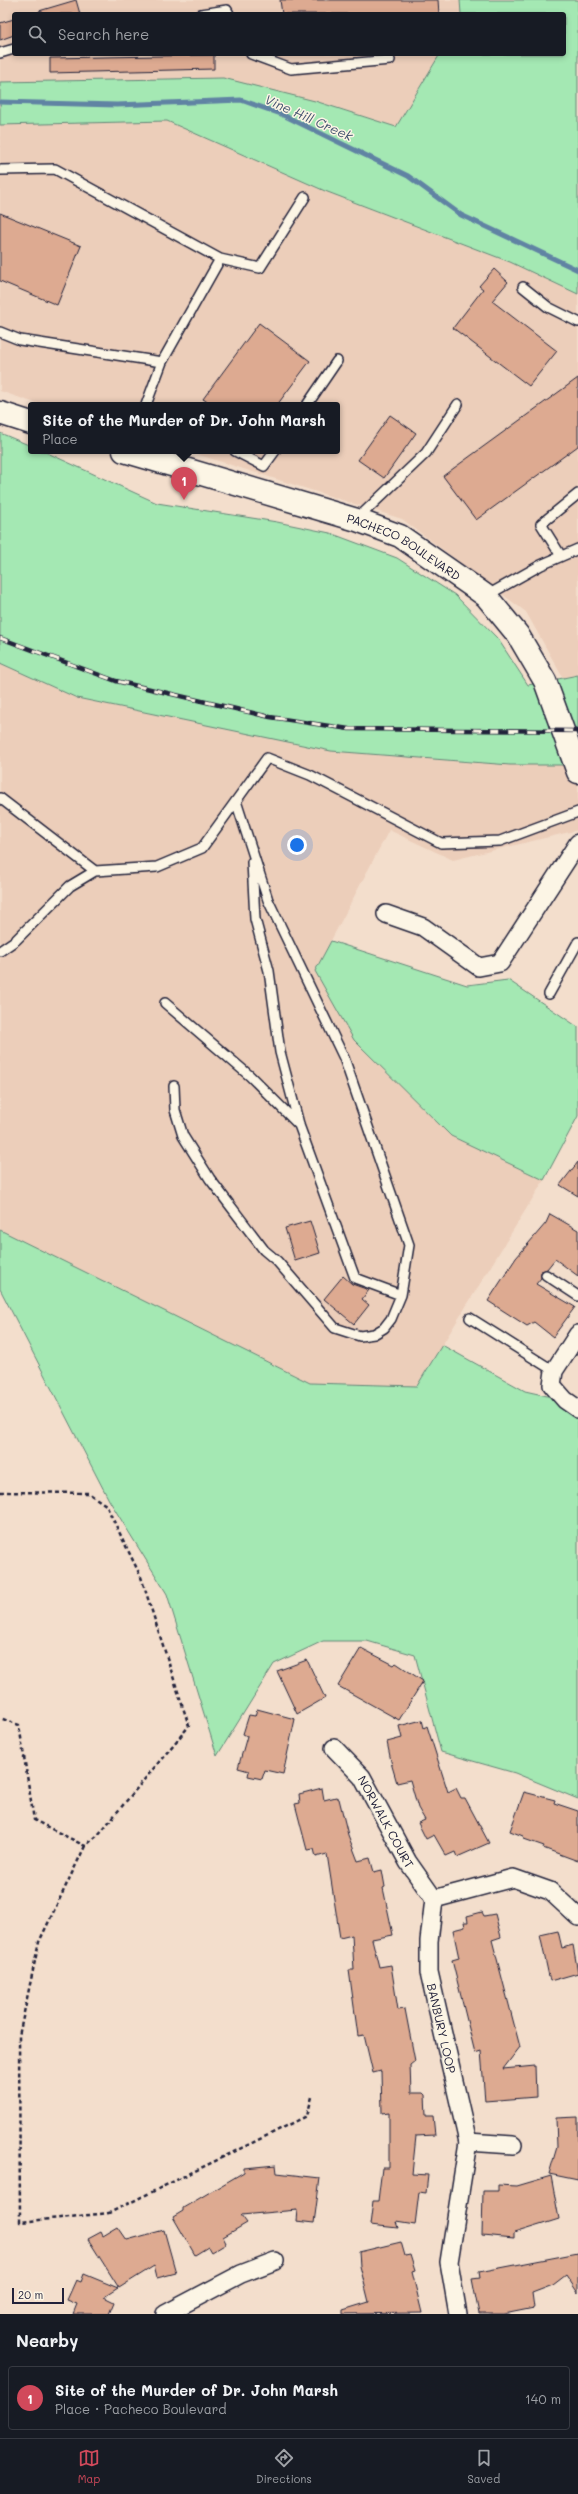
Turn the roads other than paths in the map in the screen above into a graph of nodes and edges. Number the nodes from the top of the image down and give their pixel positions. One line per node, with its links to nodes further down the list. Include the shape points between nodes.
1 (214, 12): 2 (lane)
2 (228, 12)
3 (12, 50): 4 (lane)
4 (0, 53)
5 (256, 56): 6 (lane, via 291,69)
6 (390, 60)
7 (0, 170): 9 (lane, via 55,169)
8 (305, 197): 9 (lane, via 260,268)
9 (220, 259): 14 (lane)
10 (523, 287): 11 (lane, via 548,307)
11 (578, 322)
12 (0, 332): 14 (lane, via 20,340)
13 (337, 361): 16 (lane)
14 (162, 362): 15 (lane)
15 (147, 402)
16 (309, 402)
17 (458, 404): 24 (lane, via 426,453)
18 (0, 413): 19 (main road)
19 (28, 422)
20 (137, 454): 24 (main road, PACHECO BOULEVARD)
21 (241, 454): 22 (lane, via 264,466)
22 (273, 454)
23 (578, 494): 26 (lane, via 540,524)
24 (357, 520): 27 (main road, PACHECO BOULEVARD, via 400,536)
25 (578, 549): 26 (lane)
26 (561, 556): 27 (lane)
27 (486, 596): 28 (main road, PACHECO BOULEVARD, via 518,635 545,680)
28 (578, 772)
29 (0, 798): 34 (lane)
30 (236, 801): 31 (lane, via 267,758 310,775 441,843 500,841); 33 (lane); 34 (lane, via 202,848 157,867)
31 (578, 812)
32 (578, 843): 35 (street, via 500,963 479,967 423,927)
33 (251, 849): 41 (lane, via 255,920 269,971 280,1052); 43 (lane, via 268,900 344,1058 409,1245)
34 (95, 871): 37 (lane, via 70,886 16,940)
35 (386, 914)
36 (578, 942): 38 (lane)
37 (0, 951)
38 (549, 994)
39 (165, 1003): 41 (lane, via 250,1076)
40 (174, 1086): 43 (lane, via 175,1110 182,1136 210,1179 264,1250 277,1261 335,1328 360,1336 374,1334 384,1328 391,1319)
41 (299, 1125): 43 (lane, via 355,1278)
42 (546, 1275): 44 (lane)
43 (401, 1294)
44 (578, 1296)
45 (470, 1318): 47 (lane)
46 (578, 1334): 47 (street)
47 (554, 1370): 48 (street, via 552,1385)
48 (571, 1404)
49 (334, 1748): 50 (street, NORWALK COURT, via 362,1777 408,1862)
50 (434, 1899): 51 (street, via 513,1878 550,1891); 52 (street, BANBURY LOOP, via 430,1972)
51 (578, 1917)
52 (468, 2142): 53 (street); 56 (street, BANBURY LOOP, via 449,2262)
53 (512, 2145)
54 (275, 2261): 55 (street, via 241,2274)
55 (165, 2314)
56 (458, 2314)

